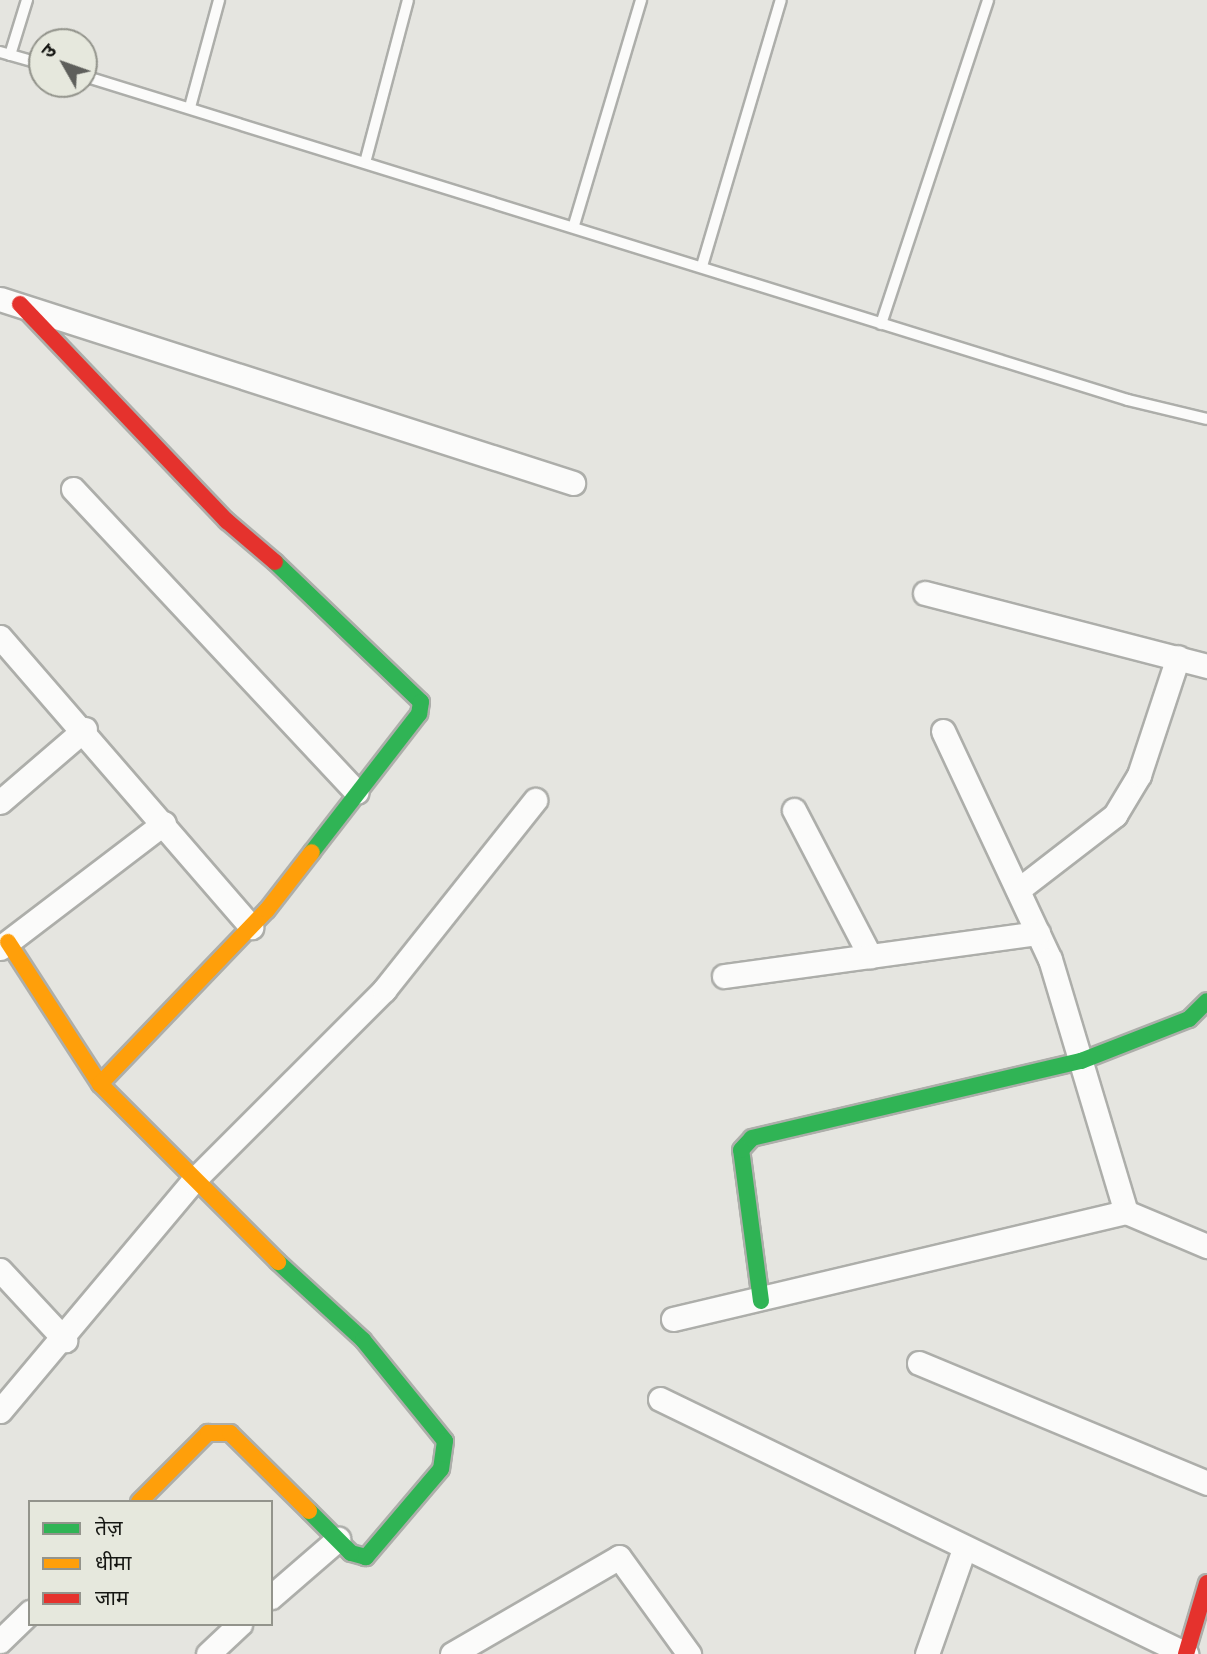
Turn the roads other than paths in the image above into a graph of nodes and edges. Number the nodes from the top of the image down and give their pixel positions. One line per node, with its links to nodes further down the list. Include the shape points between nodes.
1 (27, 0): 7 (lane)
2 (219, 0): 10 (lane)
3 (408, 0): 11 (lane)
4 (641, 0): 12 (lane)
5 (780, 0): 13 (lane)
6 (988, 0): 15 (lane)
7 (5, 53): 8 (lane)
8 (28, 60)
9 (98, 80): 10 (lane)
10 (190, 107): 11 (lane)
11 (366, 159): 12 (lane)
12 (574, 225): 13 (lane)
13 (702, 267): 15 (lane)
14 (10, 301): 17 (street); 25 (street, via 227,521 415,693 419,714)
15 (881, 324): 16 (lane)
16 (1207, 419)
17 (573, 484)
18 (73, 489): 25 (street)
19 (925, 593): 21 (street)
20 (0, 637): 23 (street)
21 (1178, 657): 22 (street); 30 (street, via 1139,775 1115,815)
22 (1207, 666)
23 (85, 730): 27 (street); 29 (street)
24 (943, 730): 30 (street)
25 (357, 792): 31 (street)
26 (535, 800): 39 (street, via 384,990)
27 (0, 802)
28 (793, 810): 34 (street)
29 (164, 823): 31 (street); 33 (street)
30 (1018, 890): 32 (street)
31 (251, 927): 38 (street)
32 (1038, 933): 34 (street); 37 (street)
33 (4, 945): 38 (street)
34 (870, 956): 35 (street)
35 (724, 976)
36 (1207, 1001): 37 (street, via 1189,1018)
37 (1081, 1061): 40 (street); 43 (street, via 752,1138 741,1150)
38 (100, 1084): 39 (street)
39 (192, 1182): 45 (street); 51 (street, via 363,1340 445,1441 441,1469 371,1554 356,1556)
40 (1126, 1212): 41 (street); 43 (street)
41 (1207, 1246)
42 (0, 1270): 45 (street)
43 (761, 1301): 44 (street)
44 (673, 1319)
45 (65, 1340): 48 (street)
46 (919, 1363): 49 (street)
47 (660, 1399): 52 (street)
48 (0, 1411)
49 (1207, 1483)
50 (141, 1500): 51 (street, via 208,1433 230,1433)
51 (338, 1539): 54 (street)
52 (964, 1549): 61 (street); 62 (street)
53 (1207, 1583): 62 (street)
54 (273, 1595)
55 (28, 1614): 57 (street)
56 (238, 1626): 58 (street)
57 (0, 1641)
58 (208, 1654)
59 (452, 1654): 60 (street, via 619,1557)
60 (689, 1654)
61 (927, 1654)
62 (1186, 1654)

